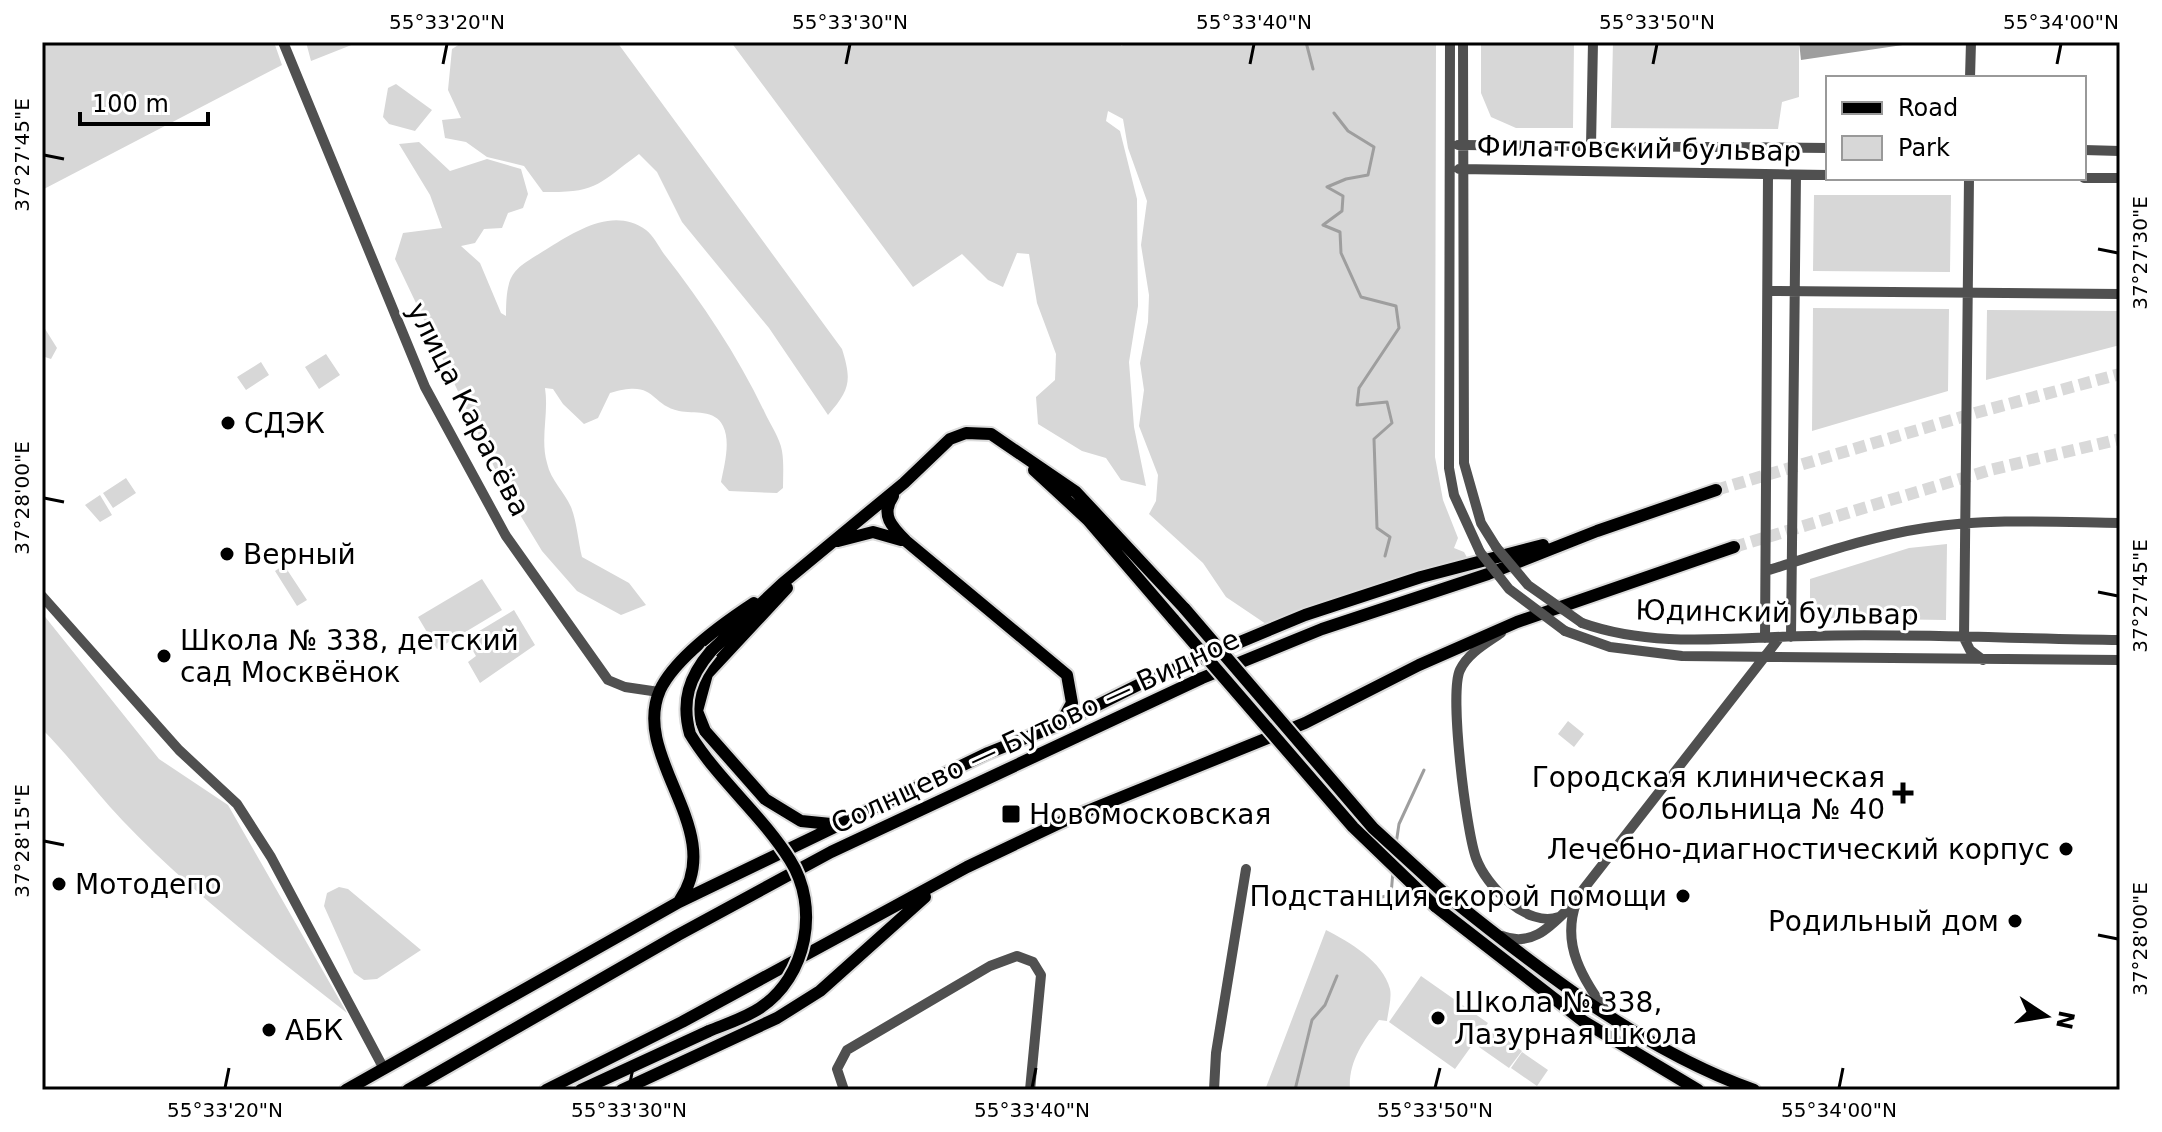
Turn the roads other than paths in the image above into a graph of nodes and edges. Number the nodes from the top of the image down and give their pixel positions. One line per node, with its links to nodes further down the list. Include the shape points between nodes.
1 (283, 42): 47 (street, улица Карасёва, via 425,387 506,536 608,680)
2 (1450, 42): 7 (street, Юдинский бульвар)
3 (1463, 42): 8 (street, Юдинский бульвар)
4 (1593, 42): 9 (street)
5 (1971, 42): 6 (street)
6 (1970, 76)
7 (1449, 144): 8 (street, Филатовский бульвар); 13 (street, Юдинский бульвар)
8 (1462, 145): 9 (street, Филатовский бульвар); 14 (street, Юдинский бульвар)
9 (1591, 146): 10 (street, Филатовский бульвар)
10 (1826, 148)
11 (2086, 150): 12 (street)
12 (2120, 151)
13 (1449, 169): 14 (street, Филатовский бульвар); 44 (street, Юдинский бульвар, bridge, via 1449,468 1462,516 1480,552 1509,589 1565,631 1642,654)
14 (1462, 169): 15 (street, Филатовский бульвар); 41 (street, Юдинский бульвар, bridge, via 1464,463 1481,523 1496,547 1528,585 1582,623 1640,638)
15 (1768, 175): 16 (street, Филатовский бульвар); 21 (street)
16 (1796, 175): 17 (street, Филатовский бульвар); 22 (street)
17 (1826, 175)
18 (2086, 178): 19 (street)
19 (2120, 178)
20 (1969, 180): 23 (street)
21 (1768, 291): 22 (street); 36 (street)
22 (1795, 292): 23 (street); 35 (street)
23 (1968, 293): 24 (street); 28 (street)
24 (2120, 294)
25 (1012, 447): 26 (main road, via 991,434 966,433 950,439); 55 (main road, bridge, via 1085,500 1373,828); 59 (main road, bridge, via 1088,520 1353,827 1435,906 1583,1021)
26 (899, 487): 31 (main road, via 886,511); 32 (main road)
27 (1716, 490): 30 (main road, Солнцево — Бутово — Видное)
28 (1966, 523): 29 (street); 35 (street, via 1881,537); 42 (street)
29 (2120, 523)
30 (1597, 531): 48 (main road, via 1421,577 1305,615 1144,682); 61 (main road, Солнцево — Бутово — Видное, via 1322,629 1202,678 831,852)
31 (906, 541): 32 (main road, via 863,533); 48 (main road, via 1067,675 1072,703)
32 (824, 547): 34 (main road)
33 (1734, 547): 39 (main road)
34 (813, 556): 37 (main road); 49 (main road, via 707,674 697,711 705,731 765,799 801,821)
35 (1792, 563): 36 (street); 40 (street)
36 (1766, 571): 41 (street)
37 (783, 583): 47 (main road, via 734,615 674,668); 58 (main road, bridge, via 711,651 689,683 685,717 690,734 790,859 804,896 800,958 778,993 759,1009)
38 (42, 596): 57 (street, via 179,750 237,804 271,857)
39 (1517, 622): 50 (main road, via 1305,723 1070,818); 54 (street, via 1467,660 1456,685 1470,833 1476,858 1497,889 1534,917)
40 (1785, 637): 41 (street, Юдинский бульвар); 42 (street, Юдинский бульвар); 44 (street)
41 (1765, 638)
42 (1964, 638): 43 (street, Юдинский бульвар); 45 (street)
43 (2120, 640)
44 (1762, 659): 45 (street, Юдинский бульвар); 52 (street)
45 (1983, 660): 46 (street, Юдинский бульвар)
46 (2120, 660)
47 (659, 692): 53 (main road, via 655,722 660,747 695,857 690,885)
48 (1060, 724): 49 (main road)
49 (838, 823): 53 (main road)
50 (967, 867): 62 (main road); 65 (main road, via 914,905 820,991 777,1018)
51 (1246, 869): 68 (street)
52 (1579, 898): 54 (street); 56 (street, via 1572,918 1572,949)
53 (679, 902): 57 (main road)
54 (1561, 917): 55 (street, via 1532,938 1515,940)
55 (1494, 933): 56 (main road)
56 (1607, 1013): 69 (main road, via 1699,1068)
57 (384, 1069): 60 (main road)
58 (623, 1073): 63 (main road); 64 (main road)
59 (1691, 1088)
60 (346, 1090)
61 (408, 1090)
62 (546, 1090)
63 (581, 1090)
64 (593, 1090)
65 (622, 1090)
66 (844, 1090): 67 (street, via 837,1069 847,1050 990,966 1017,956 1033,962 1041,975)
67 (1030, 1090)
68 (1214, 1090)
69 (1754, 1090)

